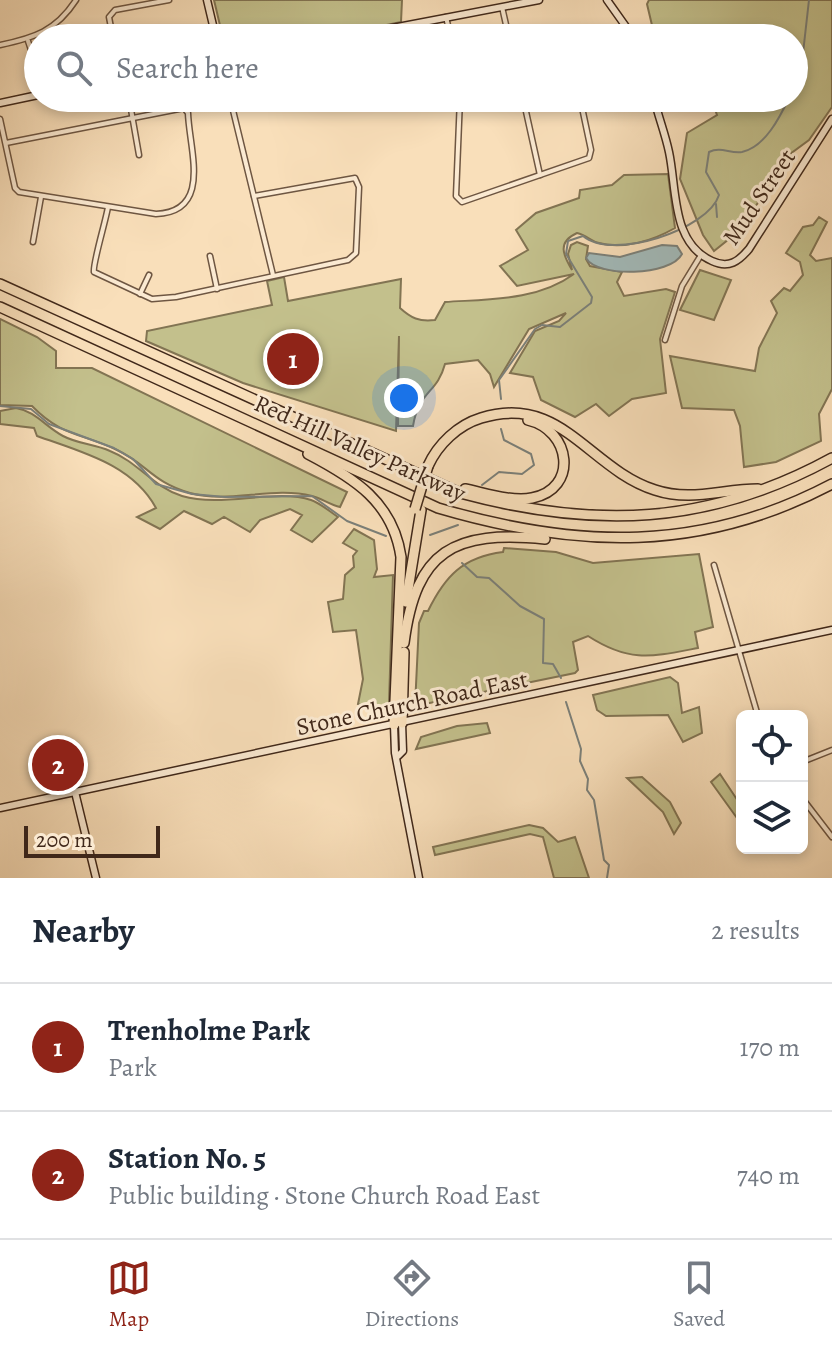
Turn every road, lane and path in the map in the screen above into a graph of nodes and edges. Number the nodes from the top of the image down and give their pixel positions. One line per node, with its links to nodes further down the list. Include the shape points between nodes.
1 (75, 0): 9 (street)
2 (169, 0): 10 (street, via 115,10)
3 (207, 0): 11 (main road)
4 (539, 0): 6 (main road)
5 (607, 0): 15 (main road)
6 (522, 2): 7 (main road)
7 (502, 7): 8 (main road); 14 (street)
8 (446, 17): 12 (main road); 13 (street)
9 (58, 24)
10 (110, 24)
11 (213, 24)
12 (411, 24)
13 (448, 24)
14 (506, 24)
15 (624, 24)
16 (24, 42): 17 (street)
17 (0, 45)
18 (24, 98): 19 (main road)
19 (0, 103)
20 (132, 112): 29 (street)
21 (164, 112): 29 (street)
22 (187, 112): 36 (street, via 196,169 186,203 167,214)
23 (233, 112): 34 (street)
24 (460, 112): 33 (street, via 458,201)
25 (526, 112): 33 (street)
26 (583, 112): 33 (street, via 592,153 586,160)
27 (658, 112): 38 (main road, via 679,218)
28 (0, 119): 31 (street)
29 (133, 119): 31 (street); 32 (street)
30 (832, 119): 38 (main road, Mud Street, via 743,256 721,265)
31 (6, 143): 35 (street, via 15,188)
32 (139, 155)
33 (540, 175)
34 (254, 196): 41 (street); 41 (street, via 350,176 359,187 353,257)
35 (41, 197): 36 (street); 37 (street)
36 (108, 207): 44 (street, via 91,266 100,276)
37 (33, 242)
38 (701, 255): 46 (street, via 682,286)
39 (210, 256): 43 (street)
40 (149, 275): 44 (street)
41 (273, 275): 43 (street)
42 (0, 284): 50 (highway, Red Hill Valley Parkway)
43 (217, 289): 44 (street, via 161,300)
44 (140, 294)
45 (0, 307): 47 (highway, Red Hill Valley Parkway)
46 (665, 340)
47 (260, 427): 54 (highway, Red Hill Valley Parkway, via 438,508 512,528); 56 (highway, via 368,490 382,505 399,543)
48 (832, 458): 52 (highway, Red Hill Valley Parkway)
49 (430, 467): 50 (highway, via 459,435 503,419 545,426 564,455 554,486 528,498); 52 (highway, via 443,444 463,426 516,413 554,422 616,470 651,489 686,496); 53 (highway, bridge)
50 (415, 474): 52 (highway, Red Hill Valley Parkway, via 460,493 567,516 676,512)
51 (832, 484): 54 (highway, Red Hill Valley Parkway, via 780,508 711,529 651,538)
52 (766, 489)
53 (418, 509): 56 (highway); 58 (highway)
54 (580, 538): 58 (highway, via 487,538 452,548 417,585)
55 (714, 565): 59 (street)
56 (401, 593): 61 (highway)
57 (832, 630): 59 (main road, Stone Church Road East)
58 (404, 643): 61 (highway)
59 (742, 651): 60 (street); 61 (main road, Stone Church Road East)
60 (757, 710)
61 (398, 724): 64 (main road, Stone Church Road East); 69 (main road, via 406,820)
62 (832, 750): 63 (street)
63 (808, 760)
64 (75, 792): 66 (main road, Stone Church Road East); 68 (main road)
65 (808, 806): 67 (street)
66 (0, 808)
67 (832, 837)
68 (96, 878)
69 (419, 878)

